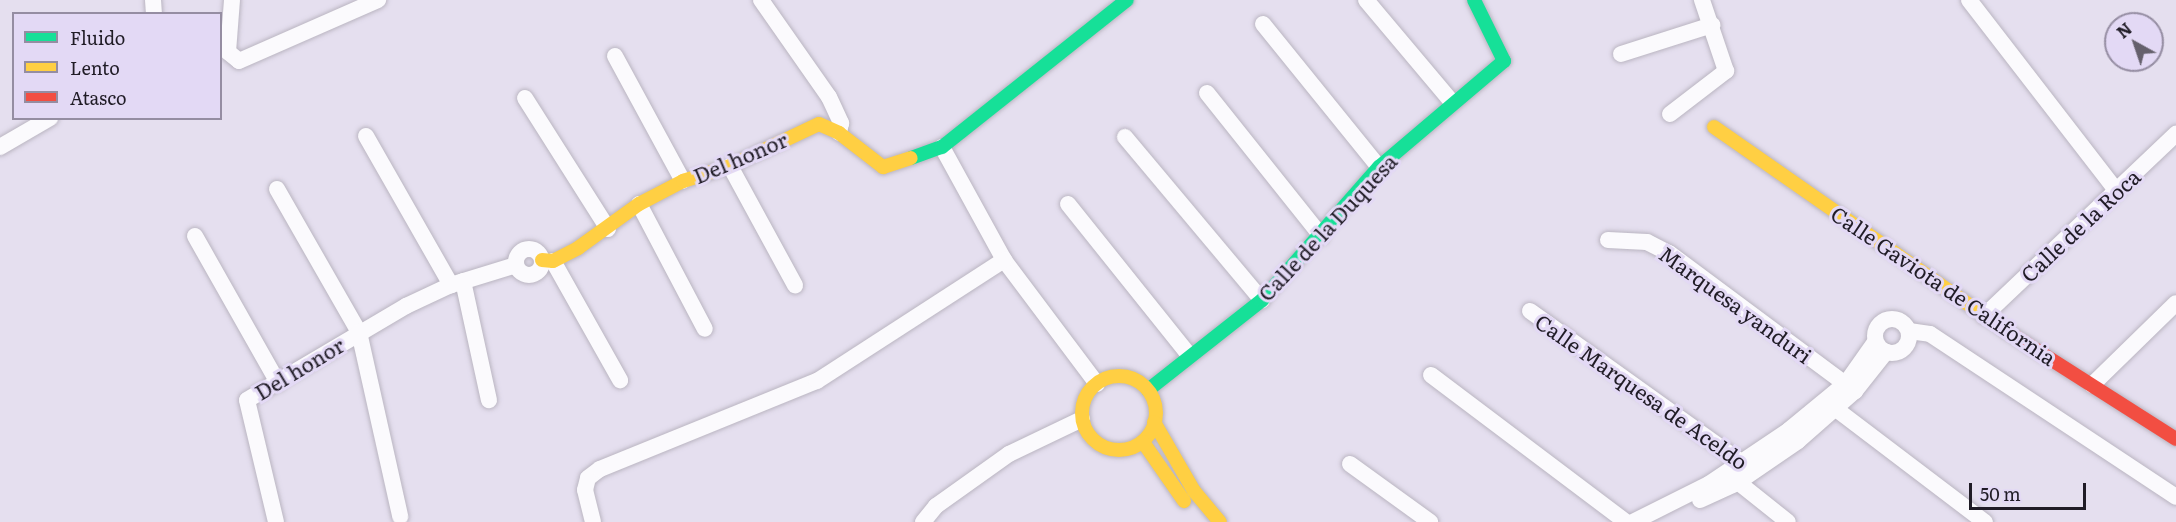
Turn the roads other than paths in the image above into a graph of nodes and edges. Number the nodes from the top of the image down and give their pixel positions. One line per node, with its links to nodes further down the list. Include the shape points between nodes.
1 (232, 0): 10 (street, via 228,52 239,61)
2 (338, 0): 10 (street)
3 (378, 0): 10 (street)
4 (761, 0): 21 (street, via 829,97 841,123)
5 (1128, 0): 26 (street)
6 (1366, 0): 17 (street)
7 (1474, 0): 17 (street, Calle de la Duquesa, via 1504,61)
8 (1702, 0): 12 (street)
9 (1970, 0): 31 (street)
10 (350, 12)
11 (1263, 24): 28 (street)
12 (1712, 25): 13 (street); 18 (street, via 1726,71)
13 (1621, 54)
14 (615, 56): 29 (street)
15 (1207, 93): 36 (street)
16 (525, 98): 34 (street)
17 (1452, 102): 28 (street, Calle de la Duquesa)
18 (1670, 114)
19 (47, 120): 25 (street)
20 (1714, 127): 45 (street, Calle Gaviota de California)
21 (839, 133): 26 (street, Del honor, via 871,161 884,167); 27 (street, Del honor, via 819,124)
22 (2176, 134): 31 (street, Calle de la Roca)
23 (366, 136): 40 (street)
24 (1125, 137): 42 (street)
25 (0, 147)
26 (942, 147): 39 (street)
27 (730, 166): 29 (street, Del honor); 41 (street)
28 (1379, 166): 36 (street, Calle de la Duquesa)
29 (683, 181): 32 (street, Del honor)
30 (278, 189): 48 (street)
31 (2116, 190): 45 (street, Calle de la Roca)
32 (639, 204): 34 (street, Del honor); 46 (street)
33 (1068, 204): 50 (street)
34 (608, 229): 38 (street, Del honor)
35 (195, 236): 53 (street)
36 (1321, 236): 42 (street, Calle de la Duquesa)
37 (1608, 240): 56 (street, Marquesa yanduri, via 1647,242 1669,253)
38 (547, 260): 40 (street, Del honor, via 531,249 523,251 516,265); 52 (street)
39 (1005, 260): 54 (street); 70 (street, via 818,381 600,469 588,478 585,490)
40 (457, 283): 48 (street, Del honor); 58 (street)
41 (795, 285)
42 (1262, 300): 50 (street, Calle de la Duquesa)
43 (2176, 303): 55 (street)
44 (1530, 312): 65 (street, Calle Marquesa de Aceldo)
45 (1984, 316): 55 (street, Calle Gaviota de California)
46 (705, 329)
47 (1909, 331): 49 (street, via 1903,349); 49 (street, via 1901,321 1884,320 1875,332); 67 (street, via 1930,334)
48 (359, 332): 53 (street, Del honor); 68 (street)
49 (1881, 347): 56 (street)
50 (1189, 355): 57 (street, Calle de la Duquesa)
51 (1431, 375): 75 (street)
52 (620, 380)
53 (278, 382): 69 (street, Del honor, via 247,400)
54 (1097, 384): 57 (street, via 1124,377); 60 (street, via 1083,406)
55 (2092, 385): 62 (street, Calle Gaviota de California)
56 (1851, 387): 59 (street)
57 (1148, 390): 61 (street, via 1156,411)
58 (489, 400)
59 (1830, 404): 65 (street); 79 (street)
60 (1082, 419): 63 (street, via 1090,436 1105,447 1123,450); 71 (street, via 1009,454 936,506)
61 (1154, 422): 63 (street); 73 (street, via 1194,491)
62 (2176, 439)
63 (1143, 441): 72 (street)
64 (1350, 464): 74 (street)
65 (1749, 467): 66 (street)
66 (1732, 478): 76 (street); 77 (street); 78 (street)
67 (2176, 497)
68 (400, 516)
69 (276, 522)
70 (592, 522)
71 (923, 522)
72 (1201, 522)
73 (1220, 522)
74 (1430, 522)
75 (1626, 522)
76 (1633, 522)
77 (1653, 522)
78 (1788, 522)
79 (1985, 522)

